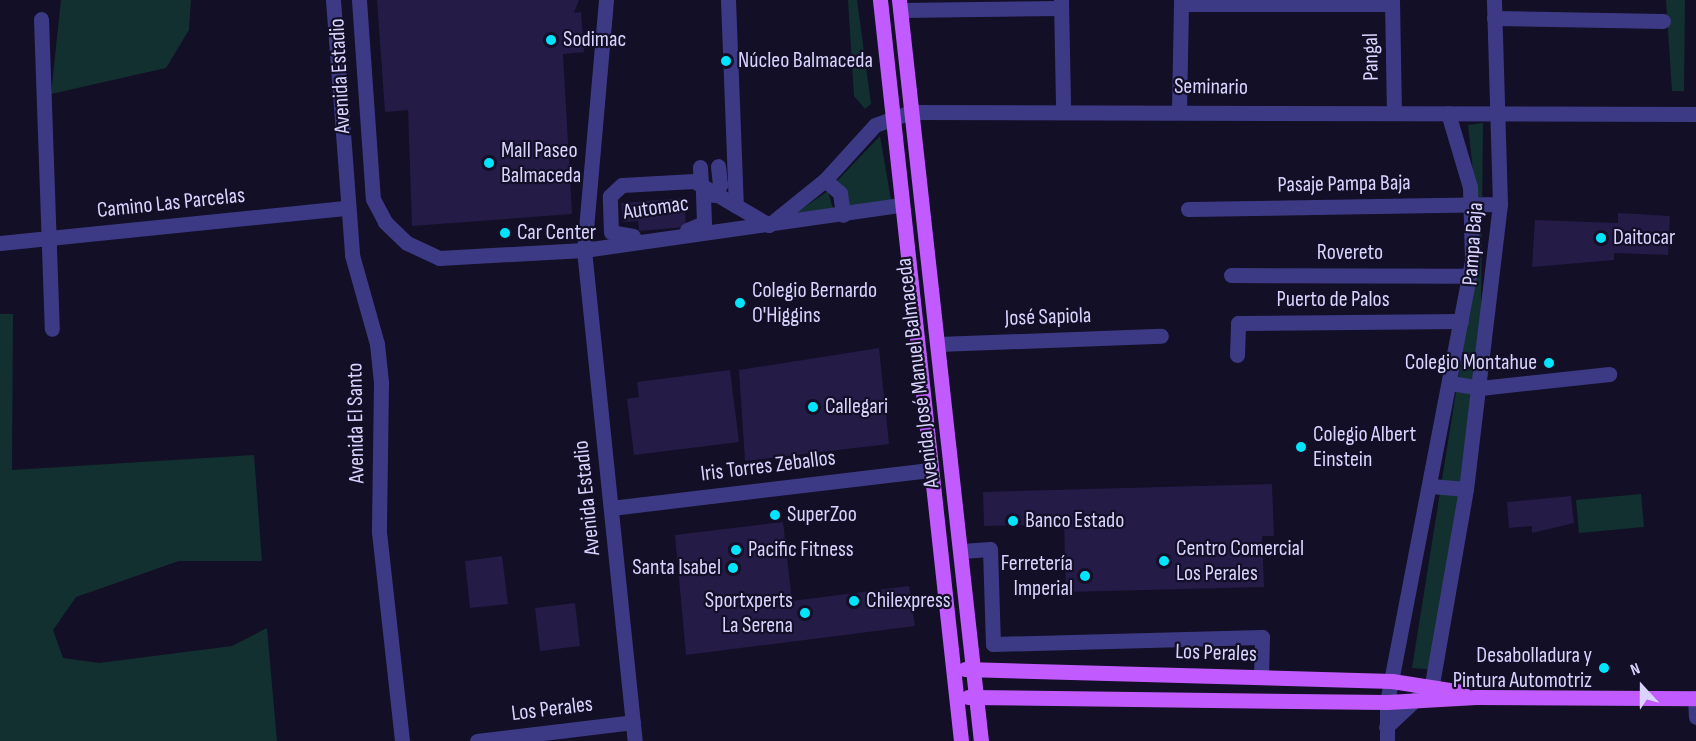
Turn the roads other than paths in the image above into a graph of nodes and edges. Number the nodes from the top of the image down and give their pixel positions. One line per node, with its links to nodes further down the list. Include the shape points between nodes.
1 (333, 0): 33 (street, Avenida El Santo)
2 (359, 0): 39 (street, Avenida Estadio, via 368,179 385,222 407,243 439,258)
3 (606, 0): 28 (street)
4 (728, 0): 32 (street)
5 (880, 0): 22 (main road, Avenida José Manuel Balmaceda)
6 (1494, 0): 12 (street, Pampa Baja)
7 (1181, 2): 8 (street); 16 (street)
8 (1278, 2): 9 (street)
9 (1392, 2): 18 (street, Pangal)
10 (1061, 4): 11 (street); 15 (street)
11 (900, 5): 17 (main road, Avenida José Manuel Balmaceda)
12 (1494, 18): 14 (street); 20 (street, Pampa Baja)
13 (41, 19): 37 (street)
14 (1663, 21)
15 (1063, 109): 16 (street, Seminario); 17 (street, Seminario)
16 (1179, 109): 18 (street, Seminario)
17 (911, 112): 22 (street, Seminario); 45 (main road, Avenida José Manuel Balmaceda)
18 (1394, 113): 19 (street, Seminario)
19 (1448, 113): 20 (street, Seminario); 31 (street, Pampa Baja)
20 (1496, 114): 21 (street, Seminario); 29 (street, Pampa Baja)
21 (1696, 114)
22 (890, 116): 25 (street, Seminario, via 875,125); 30 (main road, Avenida José Manuel Balmaceda)
23 (718, 166): 26 (street, via 720,185)
24 (700, 167): 26 (street)
25 (825, 180): 35 (street, via 840,193); 36 (street, Seminario)
26 (706, 190): 27 (street, Automac, via 622,185); 27 (street, Automac, via 704,223 693,230 619,237 611,232); 32 (street, Automac)
27 (609, 203): 28 (street)
28 (587, 204): 39 (street)
29 (1500, 204): 31 (street, Pasaje Pampa Baja); 49 (street, Pampa Baja)
30 (901, 205): 35 (street, Avenida Estadio); 50 (main road, Avenida José Manuel Balmaceda)
31 (1472, 205): 34 (street, Pasaje Pampa Baja); 41 (street, Pampa Baja)
32 (736, 206): 36 (street, Automac)
33 (347, 208): 37 (street, Camino Las Parcelas); 71 (street, Avenida El Santo, via 352,255 377,344 381,383 379,532)
34 (1188, 209)
35 (843, 215): 36 (street, Avenida Estadio)
36 (769, 225): 39 (street, Avenida Estadio)
37 (45, 238): 38 (street, Camino Las Parcelas); 43 (street)
38 (0, 243)
39 (584, 250): 53 (street, Avenida Estadio)
40 (1231, 275): 41 (street, Rovereto)
41 (1468, 276): 42 (street, Pampa Baja)
42 (1461, 321): 46 (street, Puerto de Palos, via 1238,323); 48 (street, Pampa Baja)
43 (52, 329)
44 (1161, 336): 45 (street, José Sapiola)
45 (938, 344): 54 (main road, Avenida José Manuel Balmaceda)
46 (1237, 355)
47 (1609, 375): 49 (street)
48 (1450, 383): 49 (street); 51 (street, Pampa Baja)
49 (1480, 388): 52 (street, Pampa Baja)
50 (930, 470): 53 (street, Iris Torres Zeballos); 55 (main road, Avenida José Manuel Balmaceda)
51 (1431, 486): 52 (street); 59 (street, Pampa Baja)
52 (1466, 489): 60 (street, Pampa Baja)
53 (611, 508): 69 (street, Avenida Estadio)
54 (962, 551): 56 (main road, Avenida José Manuel Balmaceda); 58 (street, via 990,549 993,644 1262,638)
55 (952, 669): 56 (main road, Los Perales); 61 (main road, Avenida José Manuel Balmaceda)
56 (973, 669): 57 (main road, Los Perales); 63 (main road, Avenida José Manuel Balmaceda)
57 (1135, 674): 58 (main road, Los Perales); 65 (main road, via 1126,682)
58 (1260, 677): 59 (main road, Los Perales)
59 (1392, 681): 60 (main road, Los Perales); 67 (street, Pampa Baja)
60 (1432, 684): 62 (main road, Los Perales); 66 (street, Pampa Baja)
61 (956, 697): 63 (main road, Los Perales); 74 (main road, Avenida José Manuel Balmaceda)
62 (1476, 697): 64 (main road, Los Perales); 66 (main road, Los Perales)
63 (976, 698): 65 (main road, Los Perales); 75 (main road, Avenida José Manuel Balmaceda)
64 (1695, 698): 68 (street)
65 (1130, 699): 67 (main road, Los Perales)
66 (1419, 699): 67 (main road, Los Perales); 70 (street, Pampa Baja)
67 (1387, 702): 70 (street, Pampa Baja)
68 (1696, 717)
69 (633, 722): 72 (street, Los Perales); 73 (street, Avenida Estadio)
70 (1387, 734)
71 (402, 741)
72 (477, 741)
73 (635, 741)
74 (961, 741)
75 (981, 741)

